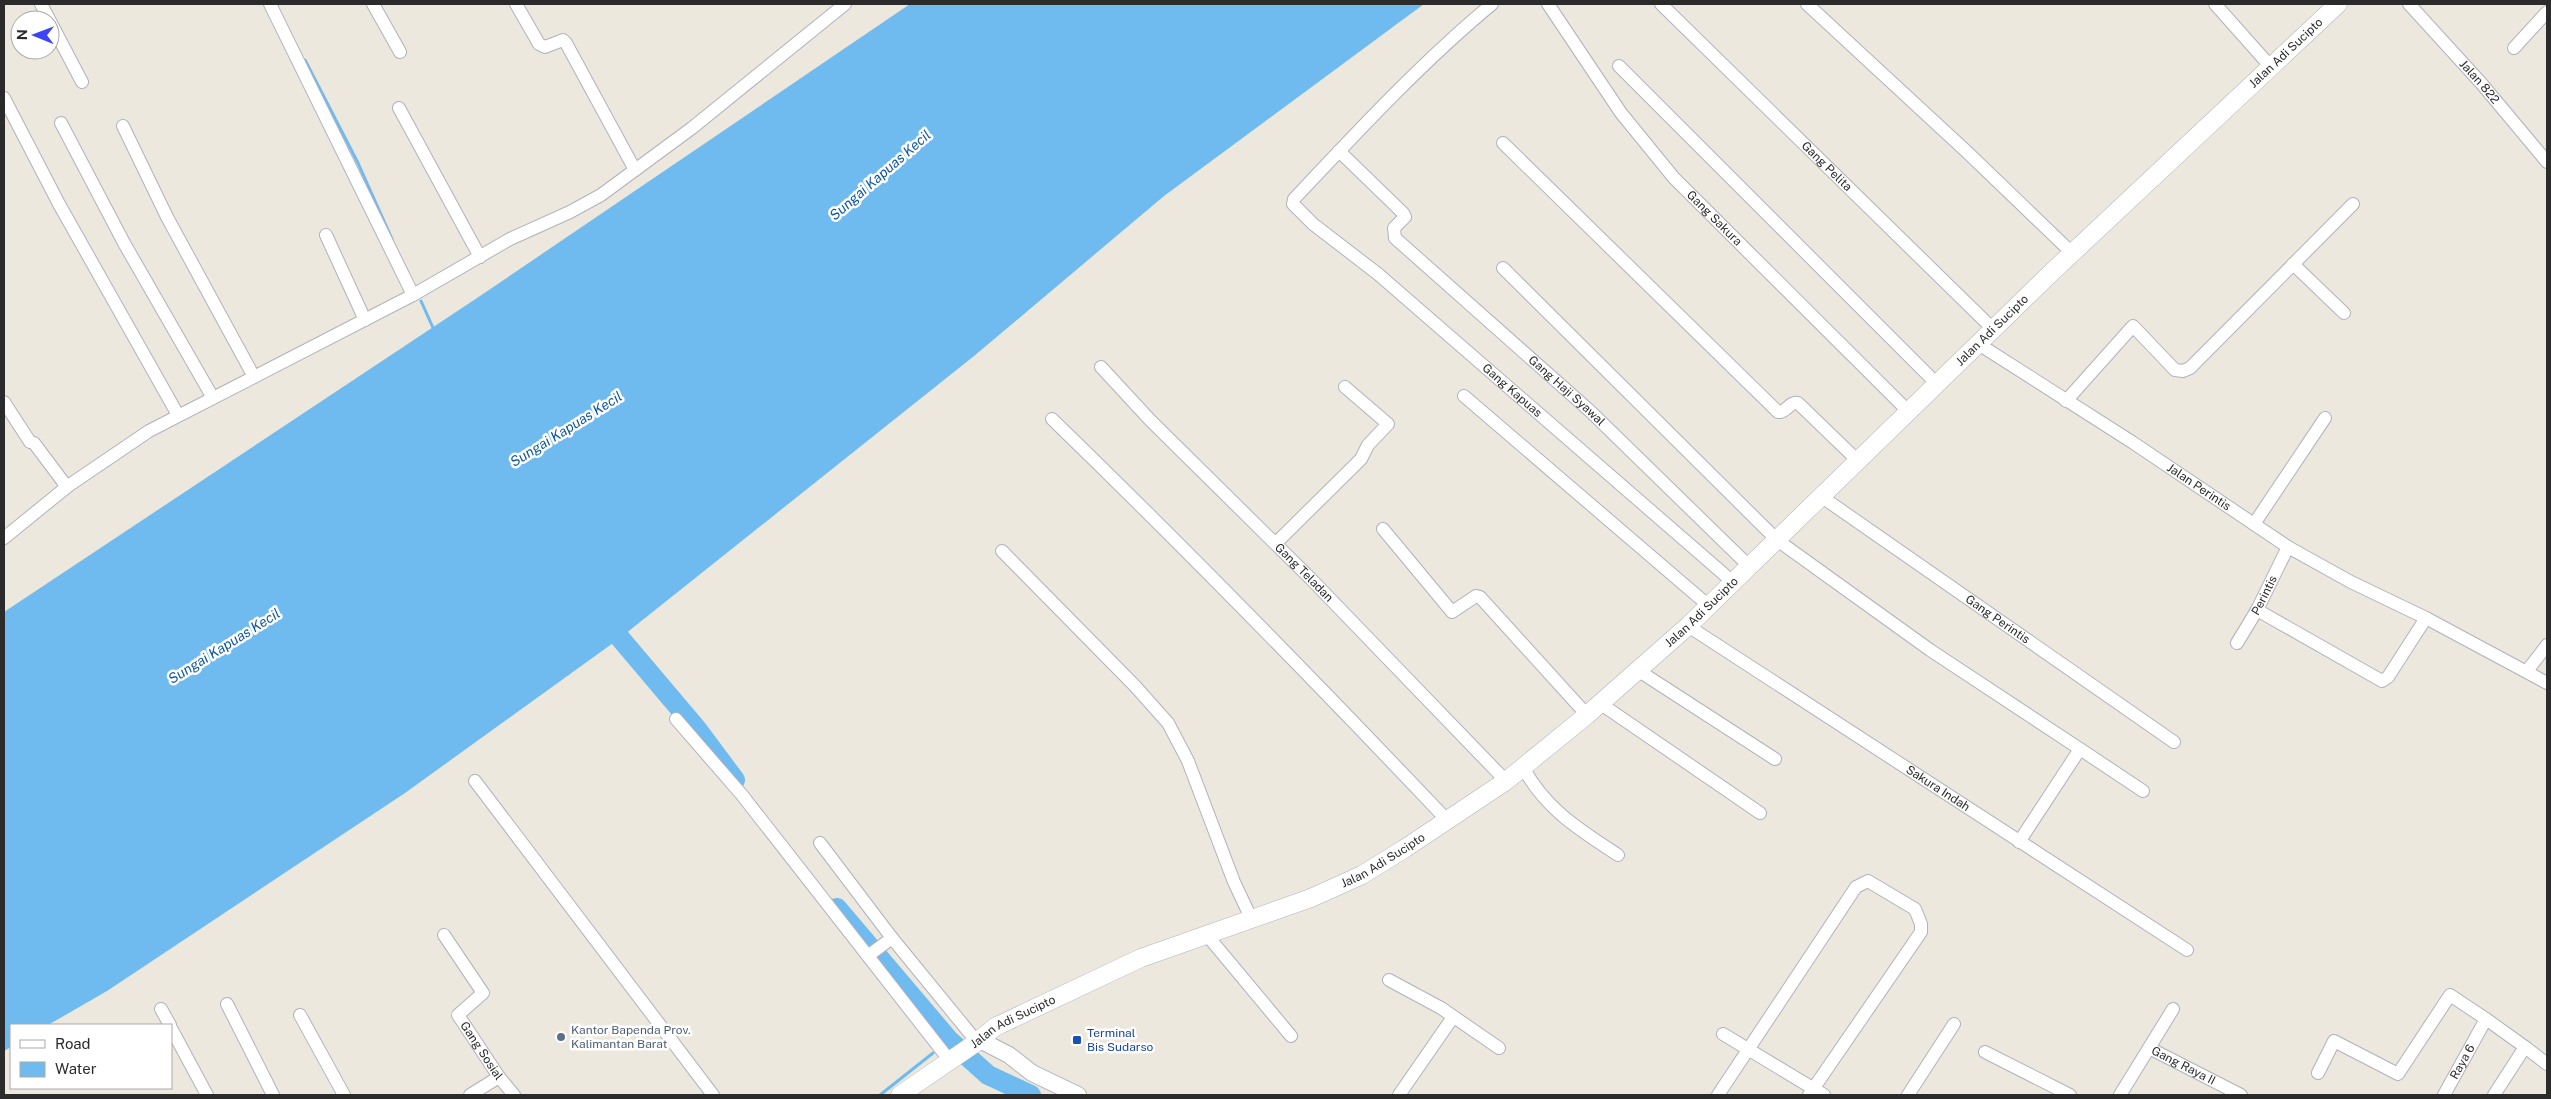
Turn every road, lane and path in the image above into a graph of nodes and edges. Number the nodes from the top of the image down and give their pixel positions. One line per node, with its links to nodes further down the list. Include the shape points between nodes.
1 (41, 4): 18 (street)
2 (270, 4): 33 (street)
3 (373, 4): 15 (street)
4 (516, 4): 26 (street, via 539,44 545,47 563,40 566,43)
5 (845, 4): 26 (street)
6 (1492, 4): 24 (street, via 1450,38)
7 (1548, 4): 46 (street, Gang Sakura, via 1621,113 1674,178)
8 (1661, 4): 36 (street, Gang Pelita)
9 (1807, 4): 29 (street)
10 (2215, 4): 17 (street)
11 (2338, 4): 17 (main road, Jalan Adi Sucipto)
12 (2409, 4): 25 (street, Jalan 822)
13 (2547, 12): 14 (street)
14 (2514, 48)
15 (400, 52)
16 (1618, 66): 40 (street)
17 (2271, 67): 29 (main road, Jalan Adi Sucipto)
18 (82, 82)
19 (4, 98): 47 (street, via 63,212)
20 (399, 108): 30 (street)
21 (61, 123): 43 (street, via 124,243)
22 (123, 126): 39 (street, via 167,217)
23 (1502, 143): 50 (street, via 1778,412 1798,403)
24 (1339, 151): 60 (street, Gang Haji Syawal, via 1403,214 1404,219 1394,228 1395,238 1590,411); 61 (street, Gang Kapuas, via 1294,199 1294,206 1378,274)
25 (2547, 162)
26 (635, 170): 30 (street, via 583,206)
27 (2353, 204): 31 (street)
28 (326, 235): 35 (street)
29 (2072, 253): 36 (main road, Jalan Adi Sucipto)
30 (480, 256): 33 (street)
31 (2292, 264): 34 (street); 44 (street, via 2190,368 2183,372 2175,370 2133,326)
32 (1503, 268): 56 (street)
33 (413, 295): 35 (street)
34 (2344, 313)
35 (365, 320): 39 (street)
36 (1994, 330): 37 (main road, Jalan Adi Sucipto)
37 (1980, 344): 40 (main road, Jalan Adi Sucipto); 44 (street, Jalan Perintis)
38 (1101, 367): 57 (street, Gang Teladan, via 1150,420)
39 (254, 377): 43 (street)
40 (1938, 385): 46 (main road, Jalan Adi Sucipto)
41 (1345, 386): 57 (street, via 1388,424 1368,445 1362,459)
42 (1464, 396): 62 (street)
43 (213, 398): 47 (street)
44 (2066, 401): 53 (street, Jalan Perintis)
45 (4, 402): 51 (street, via 30,442 34,442)
46 (1908, 411): 50 (main road, Jalan Adi Sucipto)
47 (178, 415): 51 (street, via 110,455)
48 (2325, 418): 53 (street)
49 (1052, 419): 82 (street, via 1168,531)
50 (1857, 460): 52 (main road, Jalan Adi Sucipto)
51 (67, 488): 55 (street)
52 (1822, 496): 56 (main road, Jalan Adi Sucipto); 74 (street, Gang Perintis)
53 (2254, 524): 58 (street, Jalan Perintis)
54 (1384, 529): 72 (street, via 1452,612 1476,596 1480,597)
55 (4, 538)
56 (1777, 540): 60 (main road, Jalan Adi Sucipto); 75 (street, via 1930,650)
57 (1276, 543): 78 (street, Gang Teladan)
58 (2288, 547): 63 (street, Perintis); 64 (street, Jalan Perintis)
59 (1002, 551): 86 (street, via 1168,723 1188,762)
60 (1750, 567): 61 (main road, Jalan Adi Sucipto)
61 (1734, 583): 62 (main road, Jalan Adi Sucipto)
62 (1709, 606): 65 (main road, Jalan Adi Sucipto)
63 (2257, 610): 64 (street, via 2382,681 2388,677); 66 (street, Perintis)
64 (2426, 618): 68 (street, Jalan Perintis)
65 (1688, 626): 69 (main road, Jalan Adi Sucipto); 83 (street, Sakura Indah)
66 (2237, 643)
67 (2547, 645): 68 (street)
68 (2527, 670): 70 (street, Jalan Perintis)
69 (1639, 671): 71 (main road, Jalan Adi Sucipto); 76 (street)
70 (2547, 683)
71 (1601, 704): 72 (main road, Jalan Adi Sucipto); 81 (street)
72 (1587, 715): 77 (main road, Jalan Adi Sucipto)
73 (676, 719): 91 (street, via 742,795)
74 (2174, 742)
75 (2080, 749): 80 (street); 83 (street)
76 (1775, 759)
77 (1523, 767): 78 (main road, Jalan Adi Sucipto); 85 (street, via 1553,809)
78 (1506, 780): 82 (main road, Jalan Adi Sucipto)
79 (475, 782): 122 (street)
80 (2142, 790)
81 (1760, 813)
82 (1446, 819): 86 (main road, Jalan Adi Sucipto, via 1362,875 1311,898)
83 (2019, 842): 90 (street, Sakura Indah)
84 (820, 843): 89 (street)
85 (1618, 855)
86 (1251, 918): 87 (main road, Jalan Adi Sucipto)
87 (1206, 934): 101 (main road, Jalan Adi Sucipto, via 1141,958); 104 (street)
88 (444, 935): 114 (street, Gang Sosial, via 483,993 458,1015)
89 (888, 941): 91 (street); 109 (street)
90 (2187, 950)
91 (869, 955): 109 (street)
92 (1390, 980): 97 (street)
93 (226, 1004): 118 (street)
94 (2173, 1009): 107 (street)
95 (161, 1010): 98 (street)
96 (300, 1016): 119 (street)
97 (1453, 1017): 106 (street); 125 (street)
98 (168, 1024)
99 (1954, 1024): 127 (street)
100 (2484, 1025): 105 (street); 113 (street, via 2450,995 2398,1074 2334,1041); 130 (street, Raya 6)
101 (995, 1027): 109 (main road, Jalan Adi Sucipto); 111 (street)
102 (172, 1031): 117 (street)
103 (1722, 1034): 108 (street)
104 (1291, 1036)
105 (2525, 1047): 112 (street); 131 (street)
106 (1499, 1048)
107 (2149, 1048): 116 (street, Gang Raya II); 129 (street, Gang Raya II)
108 (1748, 1049): 115 (street); 115 (street, via 1856,886 1868,881 1915,909 1921,932); 126 (street)
109 (965, 1050): 111 (street); 123 (main road, Jalan Adi Sucipto)
110 (1985, 1052): 128 (street)
111 (1009, 1056): 124 (street, via 1032,1073)
112 (2547, 1064)
113 (2318, 1073)
114 (499, 1077): 120 (street); 121 (street, Gang Sosial)
115 (1816, 1093)
116 (2126, 1094)
117 (207, 1095)
118 (273, 1095)
119 (344, 1095)
120 (470, 1095)
121 (514, 1095)
122 (713, 1095)
123 (900, 1095)
124 (1078, 1095)
125 (1399, 1095)
126 (1718, 1095)
127 (1908, 1095)
128 (2070, 1095)
129 (2241, 1095)
130 (2444, 1095)
131 (2494, 1095)

